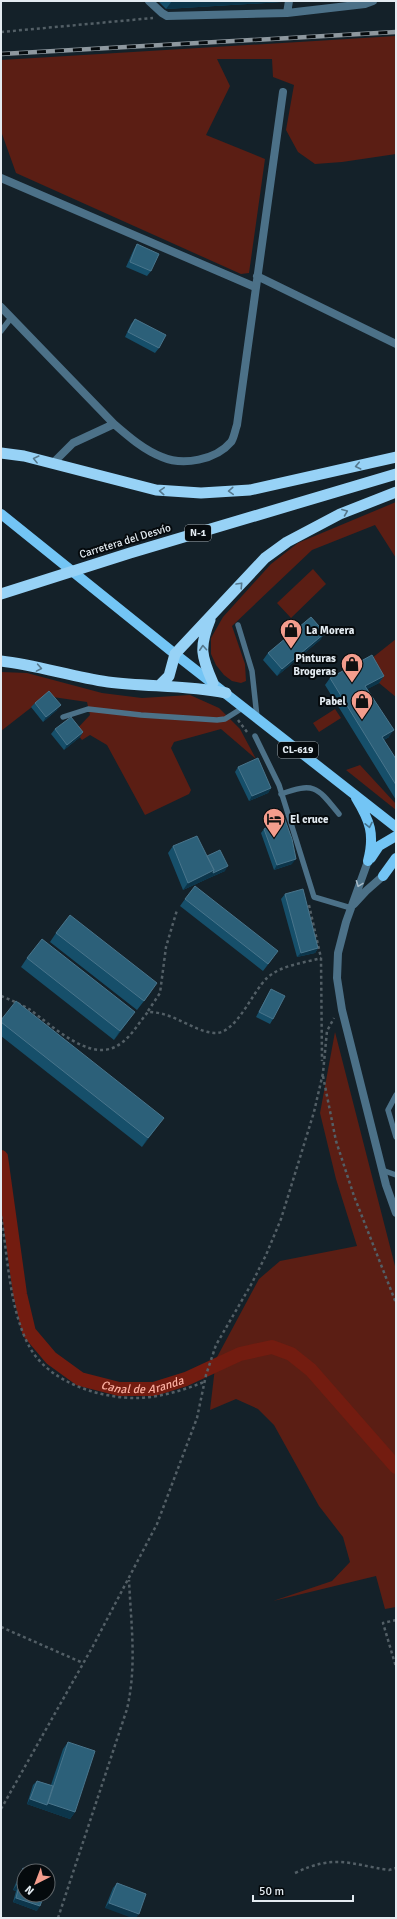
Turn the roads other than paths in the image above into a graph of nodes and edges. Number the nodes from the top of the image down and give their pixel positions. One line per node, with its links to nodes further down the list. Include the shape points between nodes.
1 (149, 1): 5 (street, via 165,15)
2 (289, 1): 5 (street)
3 (373, 1): 4 (street)
4 (365, 3): 5 (street)
5 (287, 13)
6 (283, 92): 8 (street)
7 (1, 178): 9 (street)
8 (257, 276): 9 (street); 13 (street)
9 (255, 288): 14 (street, via 237,425 232,442 216,455 193,461 164,458 135,442)
10 (1, 307): 11 (street)
11 (12, 318): 12 (lane); 14 (street)
12 (1, 331)
13 (396, 344)
14 (114, 424): 17 (street, via 73,444)
15 (1, 453): 17 (highway, one-way to 15)
16 (396, 457): 17 (highway, one-way to 17, via 250,490 201,493 156,490)
17 (53, 463)
18 (396, 474): 21 (highway, Carretera del Desvío / N-1)
19 (396, 492): 22 (highway, one-way to 19, via 265,558 287,542 340,514)
20 (1, 514): 24 (main road, CL-619)
21 (1, 594)
22 (213, 613): 24 (highway); 26 (highway, one-way to 22, via 204,662 202,641)
23 (238, 625): 31 (lane, via 252,671)
24 (175, 654): 26 (main road, CL-619); 27 (highway, via 169,676)
25 (1, 662): 27 (highway, one-way to 27, via 107,682)
26 (213, 683): 28 (main road, CL-619)
27 (159, 686): 28 (highway, via 203,688)
28 (226, 694): 29 (main road, CL-619)
29 (244, 707): 30 (lane, via 233,715 205,721 88,709); 31 (main road, CL-619)
30 (63, 717)
31 (257, 718): 33 (main road, CL-619)
32 (253, 737): 34 (lane, via 269,763)
33 (353, 793): 36 (main road, CL-619); 39 (main road, one-way to 39, via 368,818 372,845)
34 (282, 794): 35 (lane, via 306,787 315,789); 42 (lane, via 314,897)
35 (339, 814)
36 (396, 827)
37 (396, 836): 39 (main road, via 379,846)
38 (396, 858): 41 (main road)
39 (368, 861): 42 (street, one-way to 42)
40 (396, 870): 41 (main road)
41 (383, 876): 42 (street)
42 (351, 908): 45 (street, via 338,953 337,978 342,1010)
43 (396, 1095): 44 (lane, via 388,1110)
44 (396, 1137)
45 (382, 1170): 46 (lane); 47 (street)
46 (396, 1175)
47 (396, 1213)

